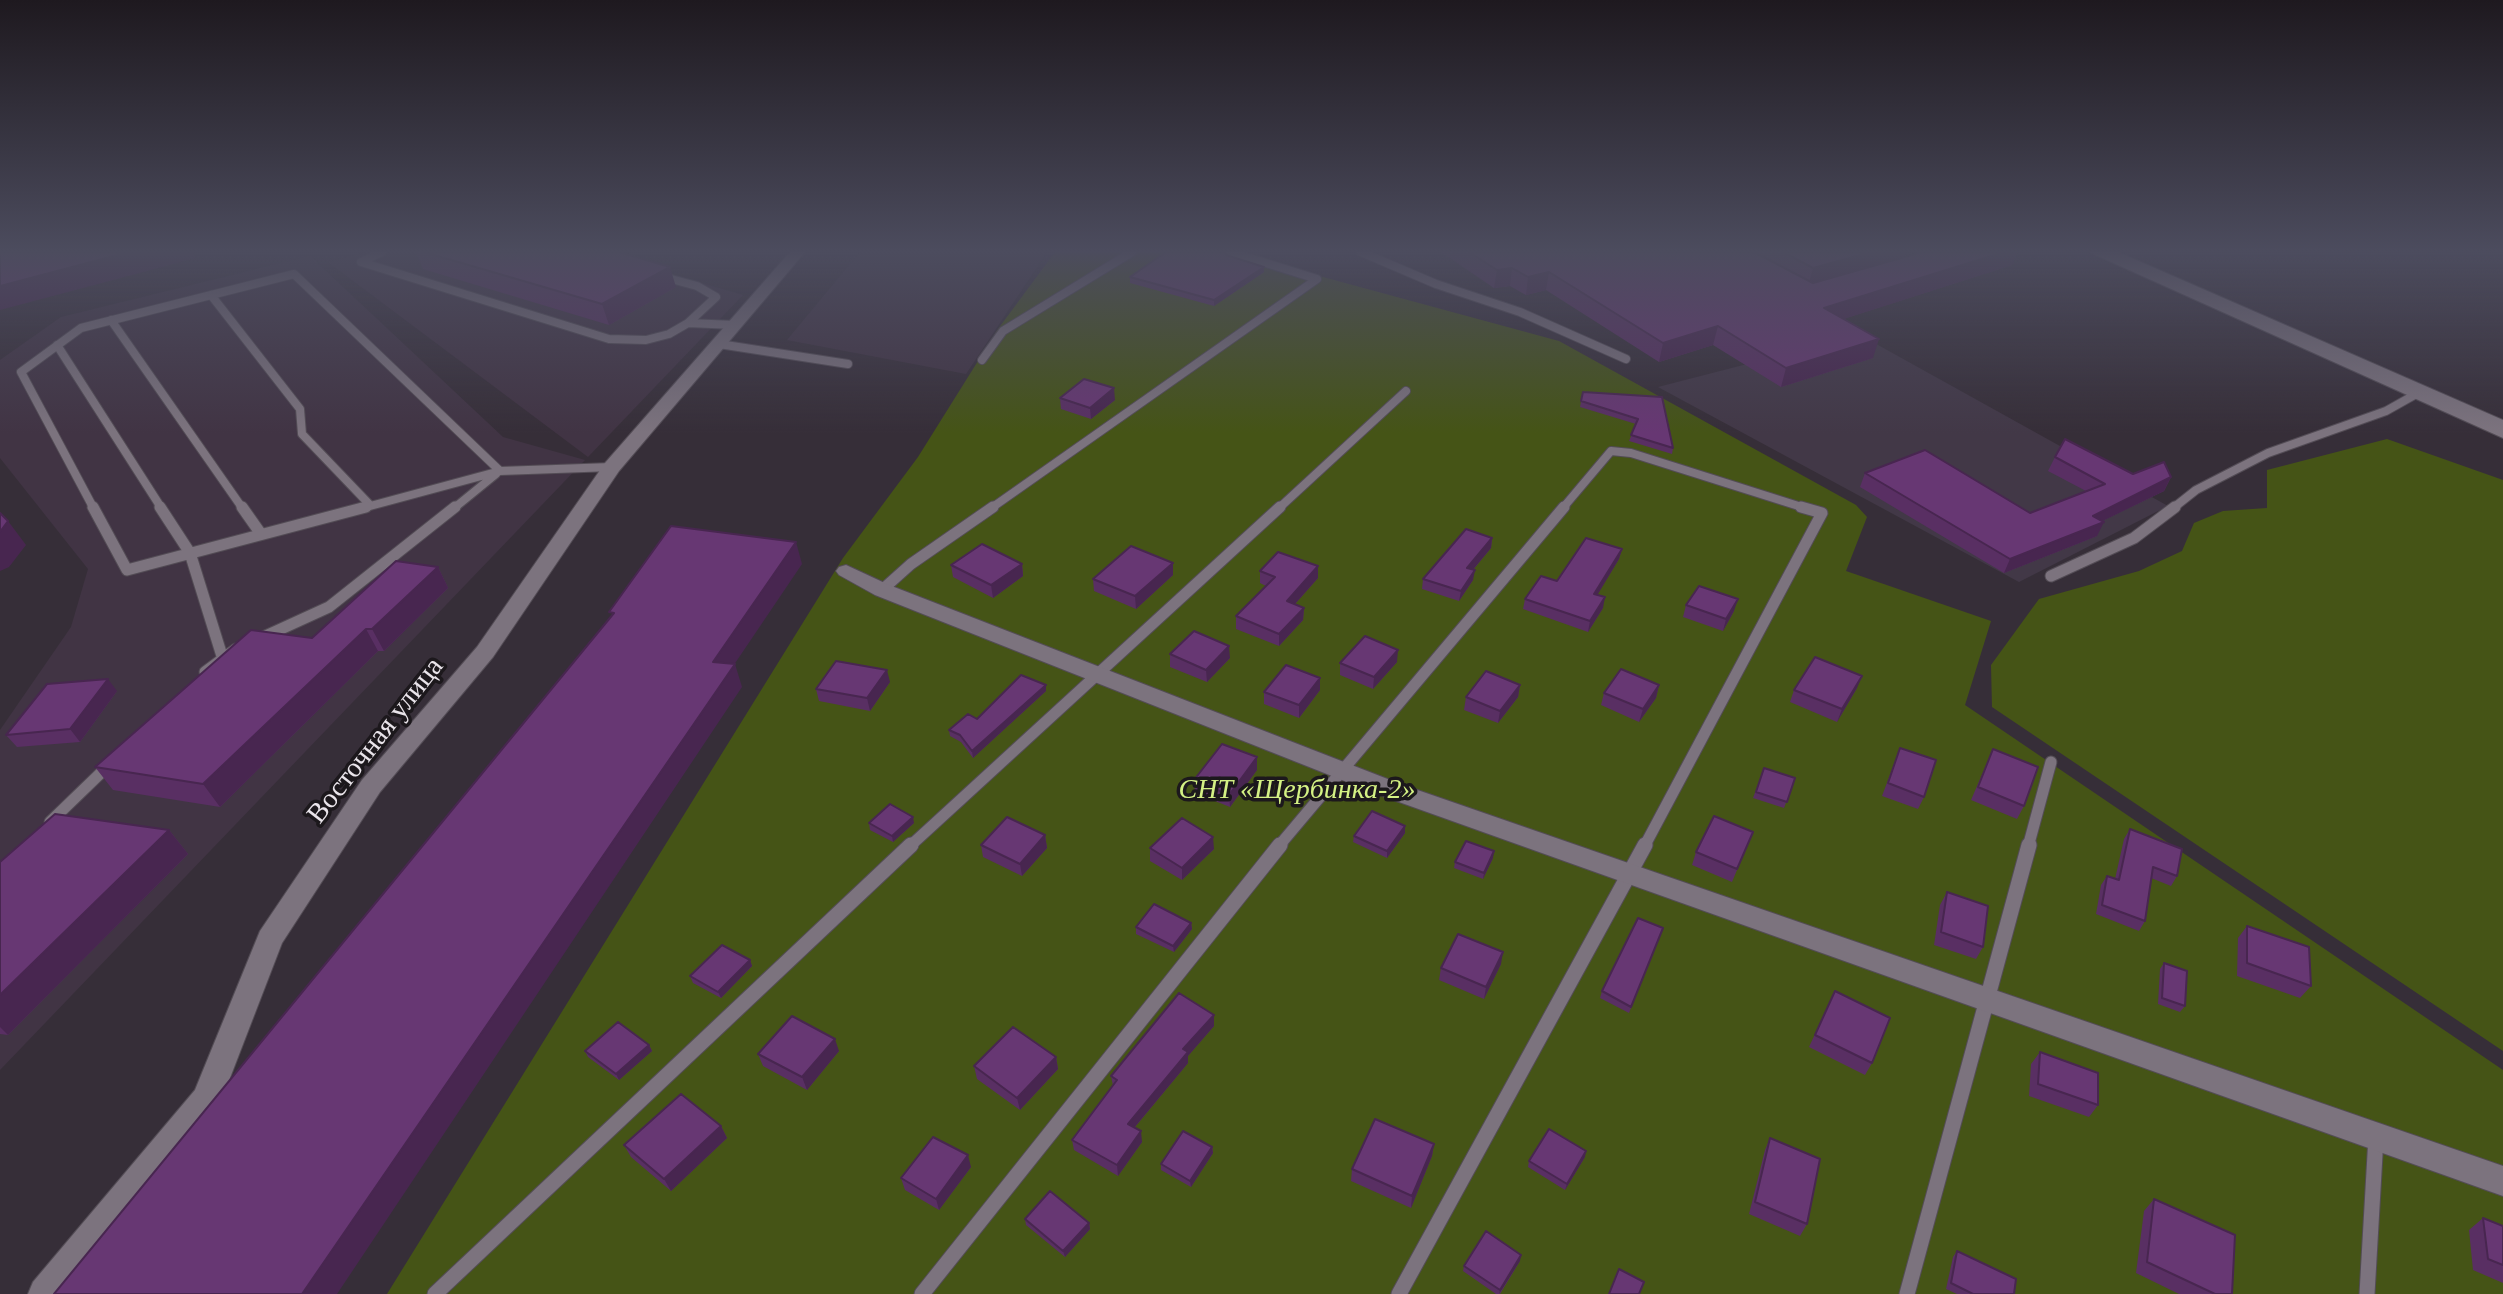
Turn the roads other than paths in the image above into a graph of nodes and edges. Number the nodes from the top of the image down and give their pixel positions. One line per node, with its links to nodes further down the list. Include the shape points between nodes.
1 (141, 312): 11 (lane)
2 (225, 312): 24 (lane, via 300,409 302,434)
3 (334, 312): 23 (lane)
4 (523, 312): 12 (lane, via 609,339 646,340)
5 (699, 312): 12 (lane)
6 (746, 312): 13 (street, Восточная улица)
7 (1033, 312): 17 (lane, via 1003,331)
8 (1269, 312): 29 (lane, via 911,564)
9 (1521, 312): 16 (lane)
10 (2236, 312): 20 (main road)
11 (111, 320): 15 (lane, via 81,328); 25 (lane)
12 (688, 323): 13 (lane)
13 (735, 325): 14 (street, Восточная улица)
14 (719, 344): 18 (lane); 22 (street, Восточная улица)
15 (57, 345): 26 (lane); 26 (lane, via 21,372 127,570)
16 (1626, 359)
17 (982, 360)
18 (848, 364)
19 (1406, 391): 31 (lane)
20 (2418, 393): 21 (main road); 28 (lane, via 2386,411 2268,453 2196,490 2134,538)
21 (2503, 430)
22 (612, 467): 23 (lane); 41 (street, Восточная улица, via 485,652 371,786 270,939 207,1099)
23 (500, 471): 24 (lane); 30 (lane, via 329,607)
24 (370, 505): 25 (lane)
25 (261, 534): 26 (lane)
26 (190, 553): 30 (lane)
27 (846, 571): 29 (street)
28 (2051, 576)
29 (882, 590): 31 (street)
30 (222, 656): 32 (lane)
31 (1098, 675): 35 (street); 42 (lane, via 814,934)
32 (200, 677)
33 (122, 752): 36 (lane)
34 (2051, 762): 38 (lane)
35 (1339, 770): 37 (street); 37 (lane, via 1611,451 1822,513); 43 (lane)
36 (44, 828)
37 (1628, 875): 38 (street); 44 (lane)
38 (1987, 999): 39 (street); 45 (lane)
39 (2376, 1137): 40 (street); 46 (lane)
40 (2503, 1181)
41 (45, 1294)
42 (435, 1294)
43 (922, 1294)
44 (1399, 1294)
45 (1907, 1294)
46 (2367, 1294)

